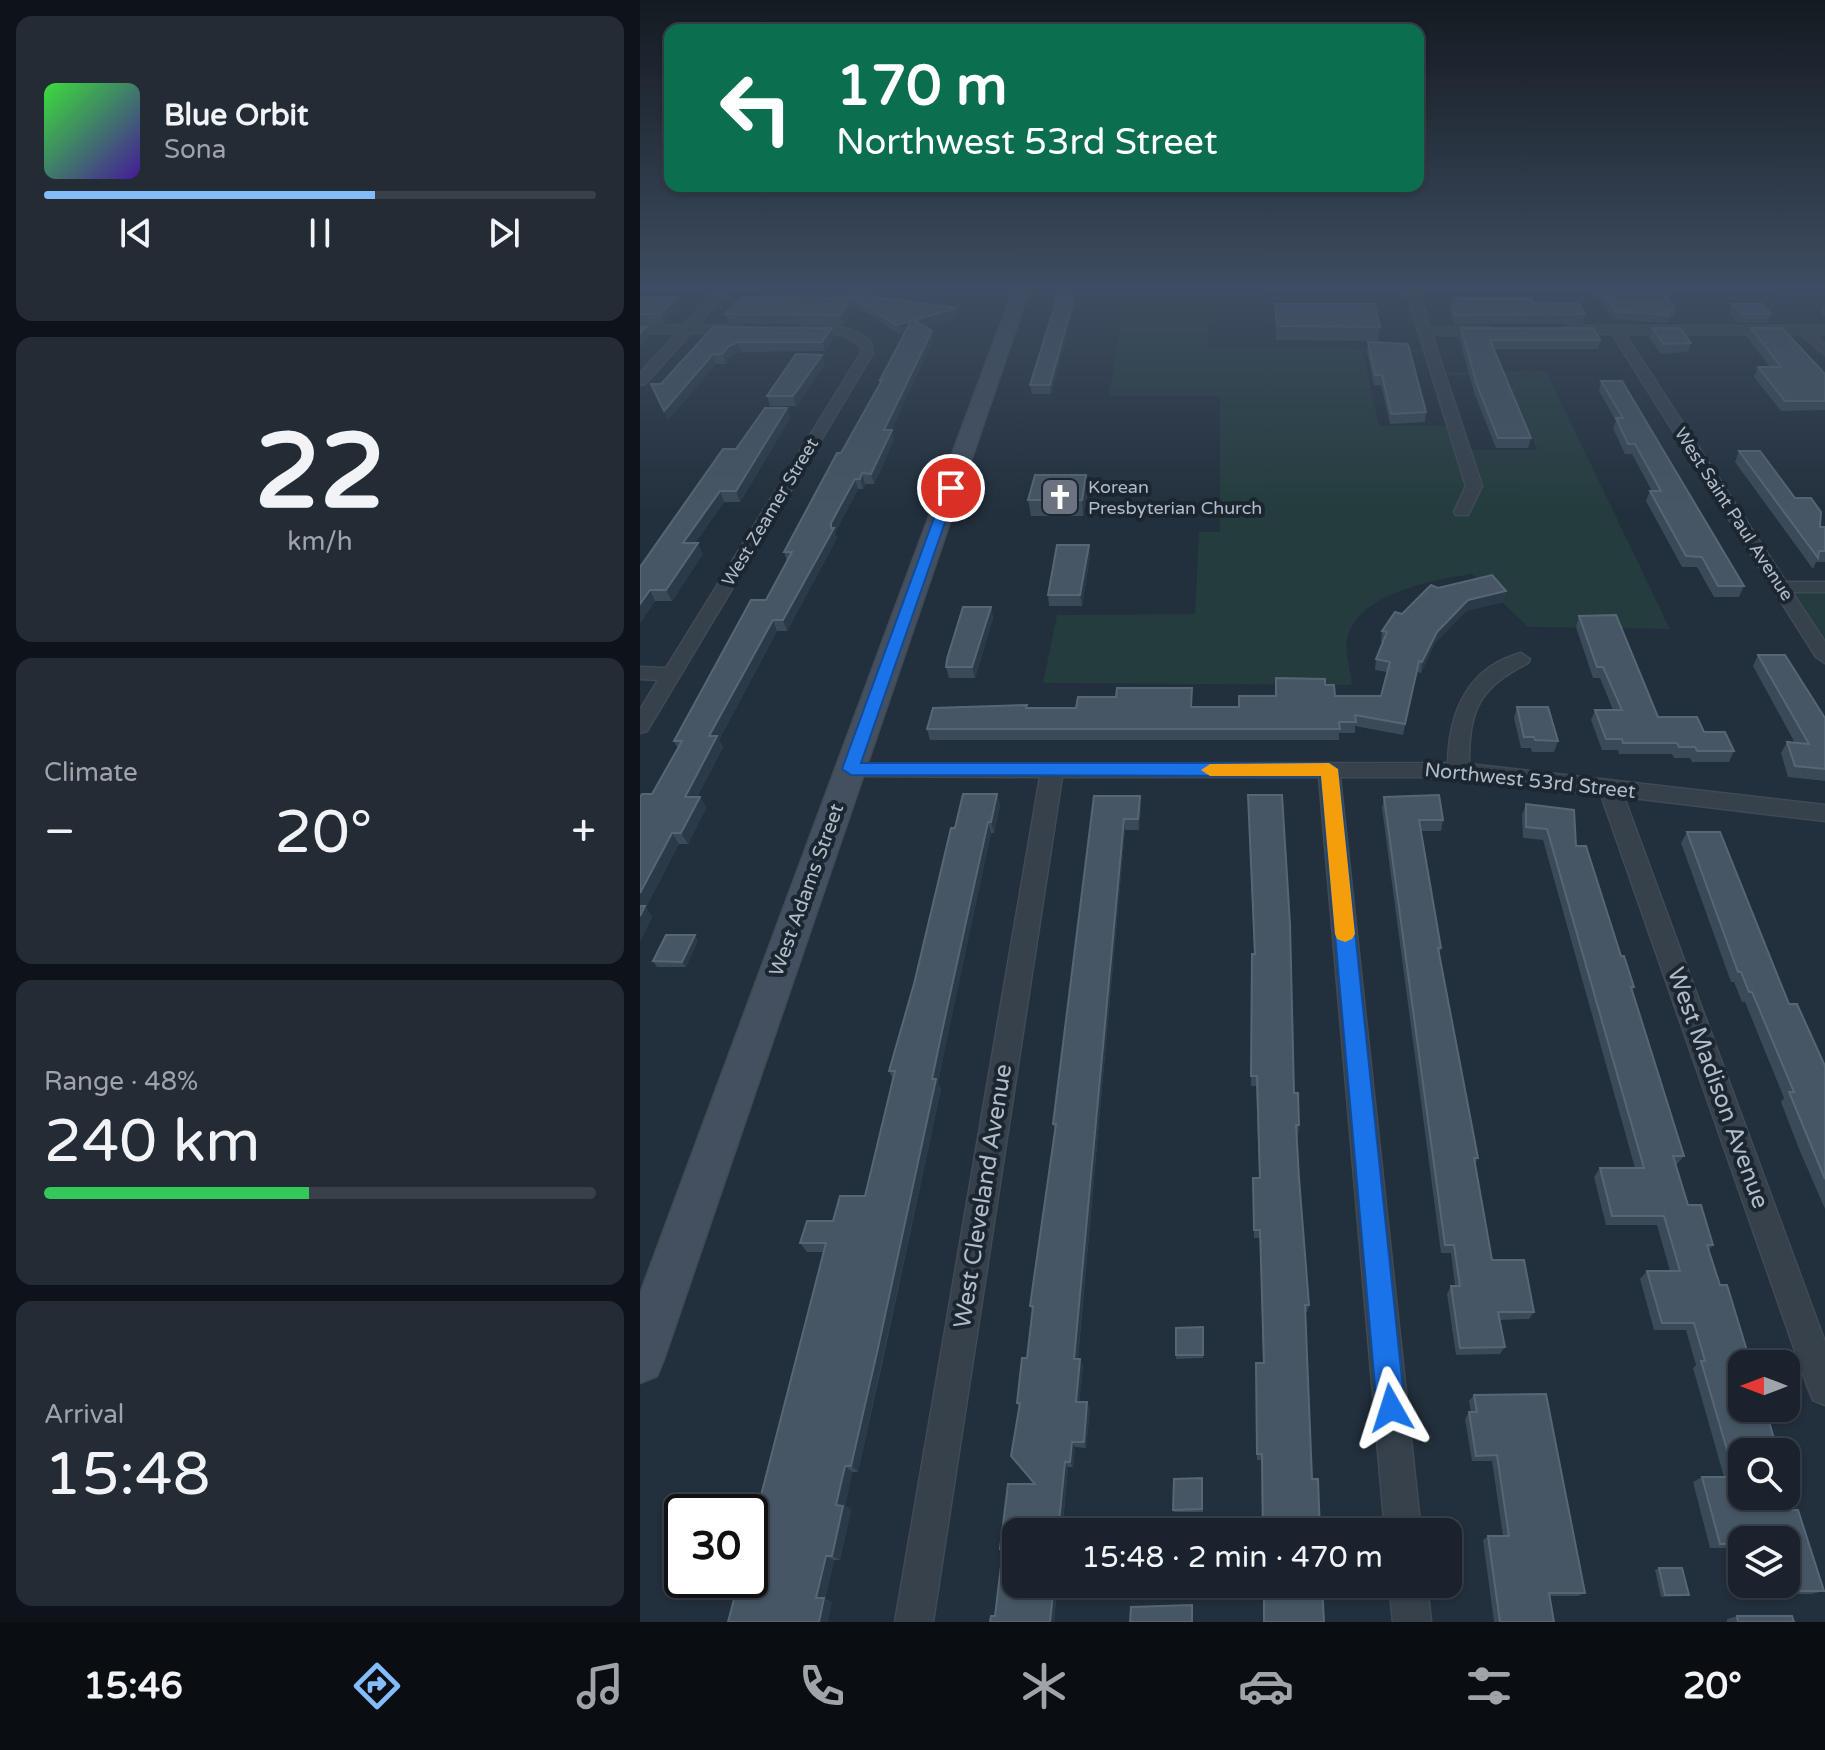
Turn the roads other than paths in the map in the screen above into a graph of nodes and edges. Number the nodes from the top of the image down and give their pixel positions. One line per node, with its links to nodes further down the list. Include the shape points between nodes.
1 (659, 361): 6 (street)
2 (862, 361): 13 (street, West Zeamer Street)
3 (996, 361): 15 (main road, West Adams Street)
4 (1435, 361): 7 (street, via 1474,486)
5 (1636, 361): 8 (street, West Saint Paul Avenue)
6 (640, 381)
7 (1462, 512)
8 (1780, 587): 9 (street); 10 (street, West Saint Paul Avenue)
9 (1825, 587)
10 (1825, 657)
11 (1521, 659): 17 (street, via 1493,672 1474,690 1463,718)
12 (640, 673): 13 (street)
13 (672, 674): 14 (street, West Zeamer Street)
14 (640, 726)
15 (851, 769): 18 (street, Northwest 53rd Street); 21 (main road, West Adams Street)
16 (1329, 769): 17 (street, Northwest 53rd Street); 18 (street, Northwest 53rd Street); 23 (street)
17 (1458, 770): 19 (street, Northwest 53rd Street)
18 (1052, 771): 25 (street, West Cleveland Avenue)
19 (1610, 788): 20 (street, Northwest 53rd Street); 22 (street, West Madison Avenue)
20 (1825, 813)
21 (640, 1359)
22 (1825, 1388)
23 (1402, 1518)
24 (1409, 1598): 26 (street)
25 (914, 1622)
26 (1412, 1622)

